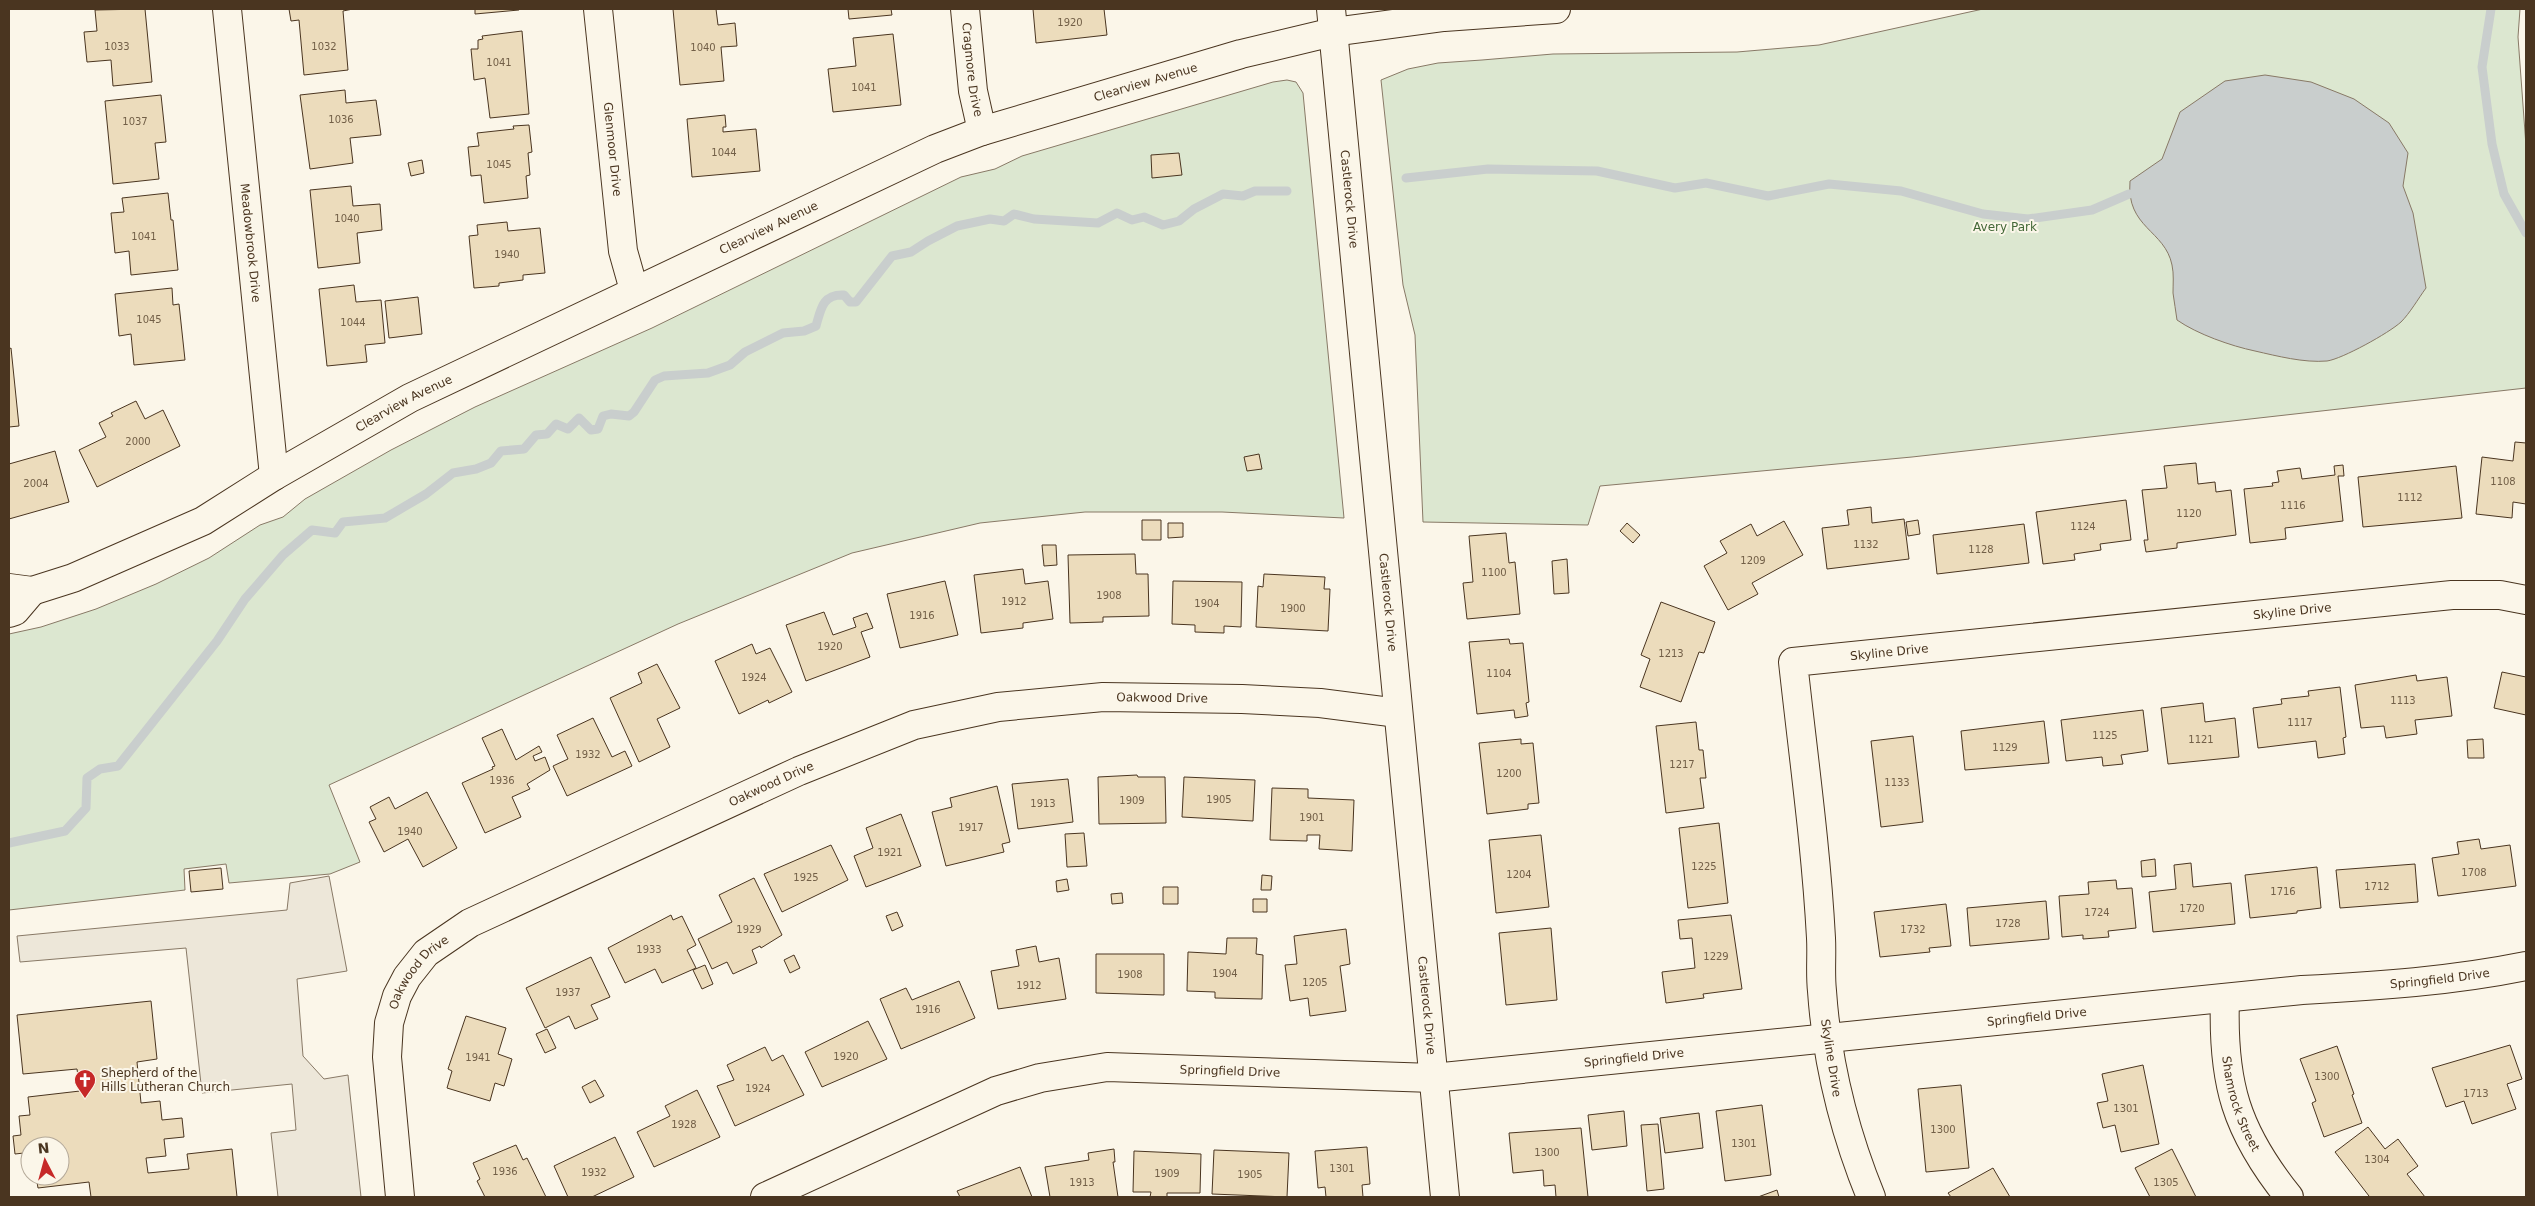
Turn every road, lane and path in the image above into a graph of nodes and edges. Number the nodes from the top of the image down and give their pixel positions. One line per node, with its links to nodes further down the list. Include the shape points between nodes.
1 (227, 9): 8 (street, Meadowbrook Drive)
2 (598, 9): 7 (street, Glenmoor Drive, via 623,251)
3 (965, 9): 6 (street, Cragmore Drive, via 973,91)
4 (1556, 9): 5 (street, Clearview Avenue)
5 (1332, 20): 6 (street, Clearview Avenue, via 1241,54); 12 (street, Castlerock Drive)
6 (982, 131): 7 (street, Clearview Avenue, via 934,149)
7 (634, 290): 8 (street, Clearview Avenue, via 410,398)
8 (274, 476): 9 (street, Clearview Avenue, via 203,522 73,578)
9 (21, 590): 11 (street, Clearview Avenue, via 15,611)
10 (2526, 600): 15 (street, Skyline Drive, via 2500,595 2452,595 1793,662 1821,939)
11 (9, 613)
12 (1398, 713): 16 (street, Castlerock Drive); 17 (street, Oakwood Drive, via 1320,703 1242,699 1103,697 998,706 923,723 799,771 470,923 426,953 407,976 389,1023 387,1057)
13 (2526, 966): 14 (street, Springfield Drive, via 2405,985)
14 (2226, 998): 15 (street, Springfield Drive); 21 (street, Shamrock Street, via 2224,1041 2229,1083 2236,1107 2249,1139)
15 (1826, 1038): 16 (street, Springfield Drive); 20 (street, Skyline Drive, via 1839,1104 1853,1154)
16 (1433, 1078): 18 (street, Springfield Drive, via 1107,1067 1040,1078 996,1092); 19 (street, Castlerock Drive)
17 (400, 1197)
18 (766, 1197)
19 (1444, 1197)
20 (1870, 1197)
21 (2290, 1197)

